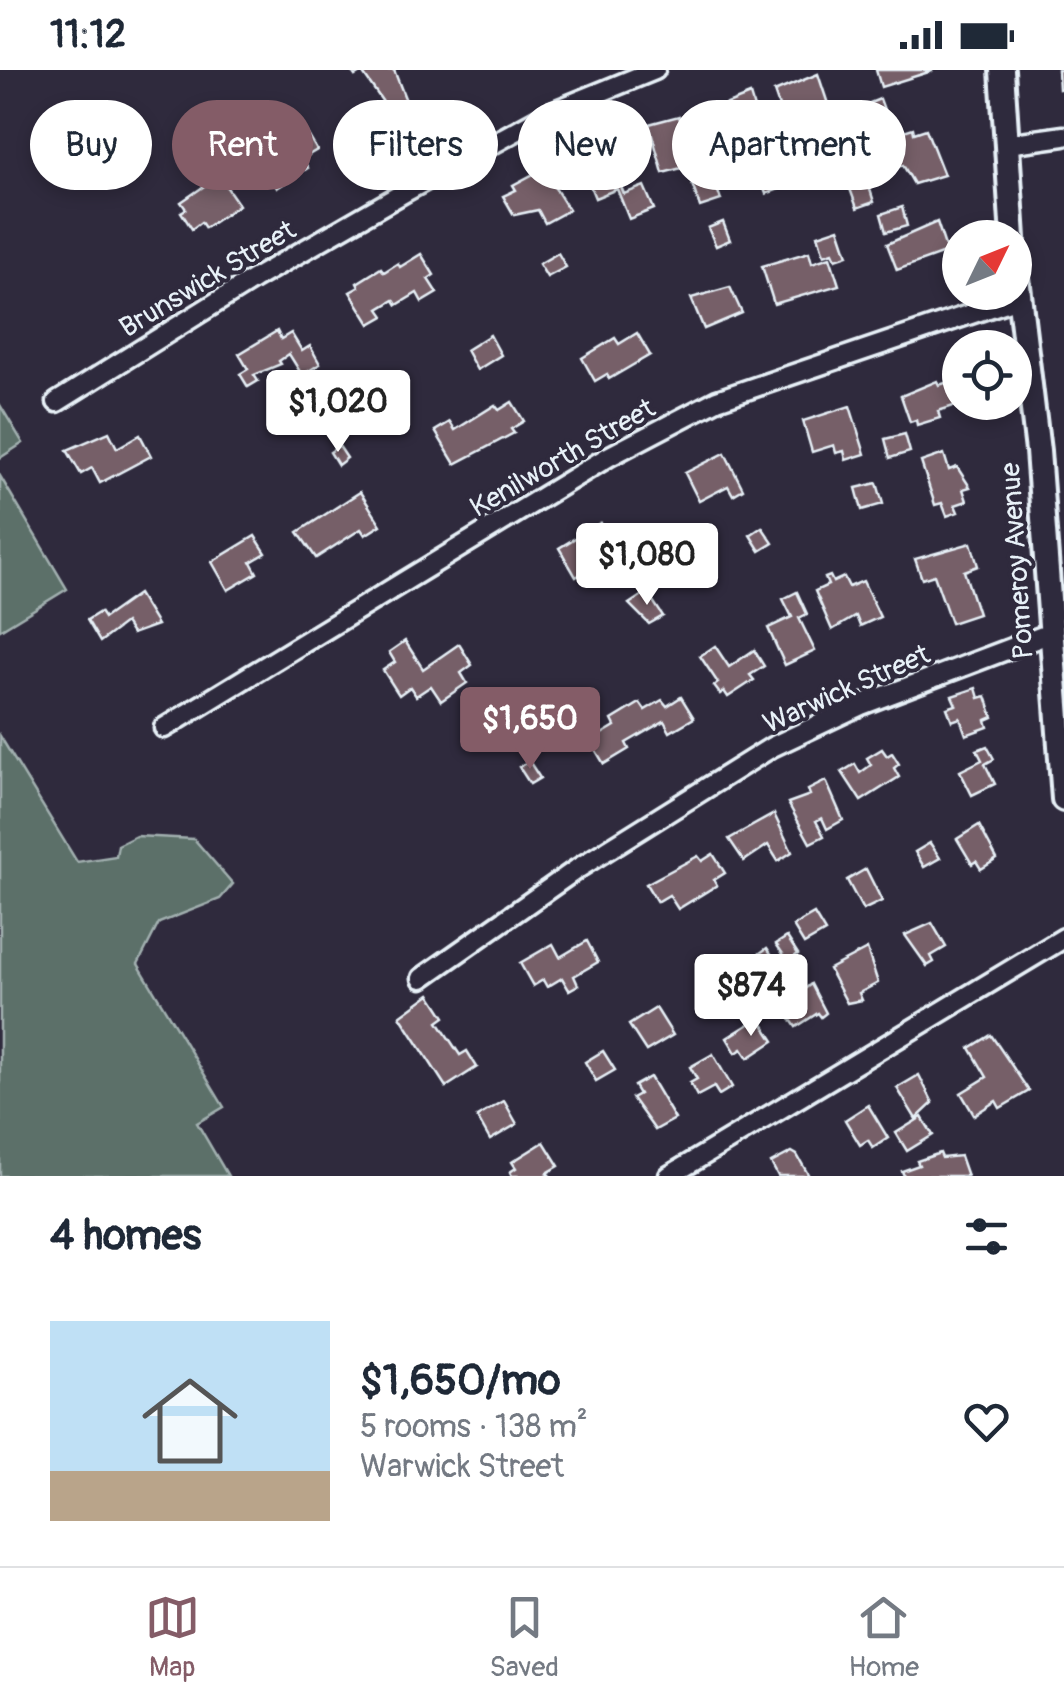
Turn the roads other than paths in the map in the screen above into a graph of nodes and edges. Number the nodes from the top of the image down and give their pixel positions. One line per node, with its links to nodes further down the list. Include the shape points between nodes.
1 (655, 70): 8 (street, Brunswick Street, via 548,113 437,174)
2 (1002, 70): 4 (street)
3 (1064, 136): 4 (street)
4 (1007, 144): 5 (street)
5 (1013, 220)
6 (983, 310): 10 (street, Kenilworth Street, via 717,400 608,457)
7 (1020, 310): 9 (street, Pomeroy Avenue)
8 (57, 402)
9 (1051, 632): 11 (street, Pomeroy Avenue); 13 (street, Warwick Street, via 772,747 576,869)
10 (164, 728)
11 (1064, 799)
12 (1064, 938): 14 (street)
13 (422, 978)
14 (669, 1176)

